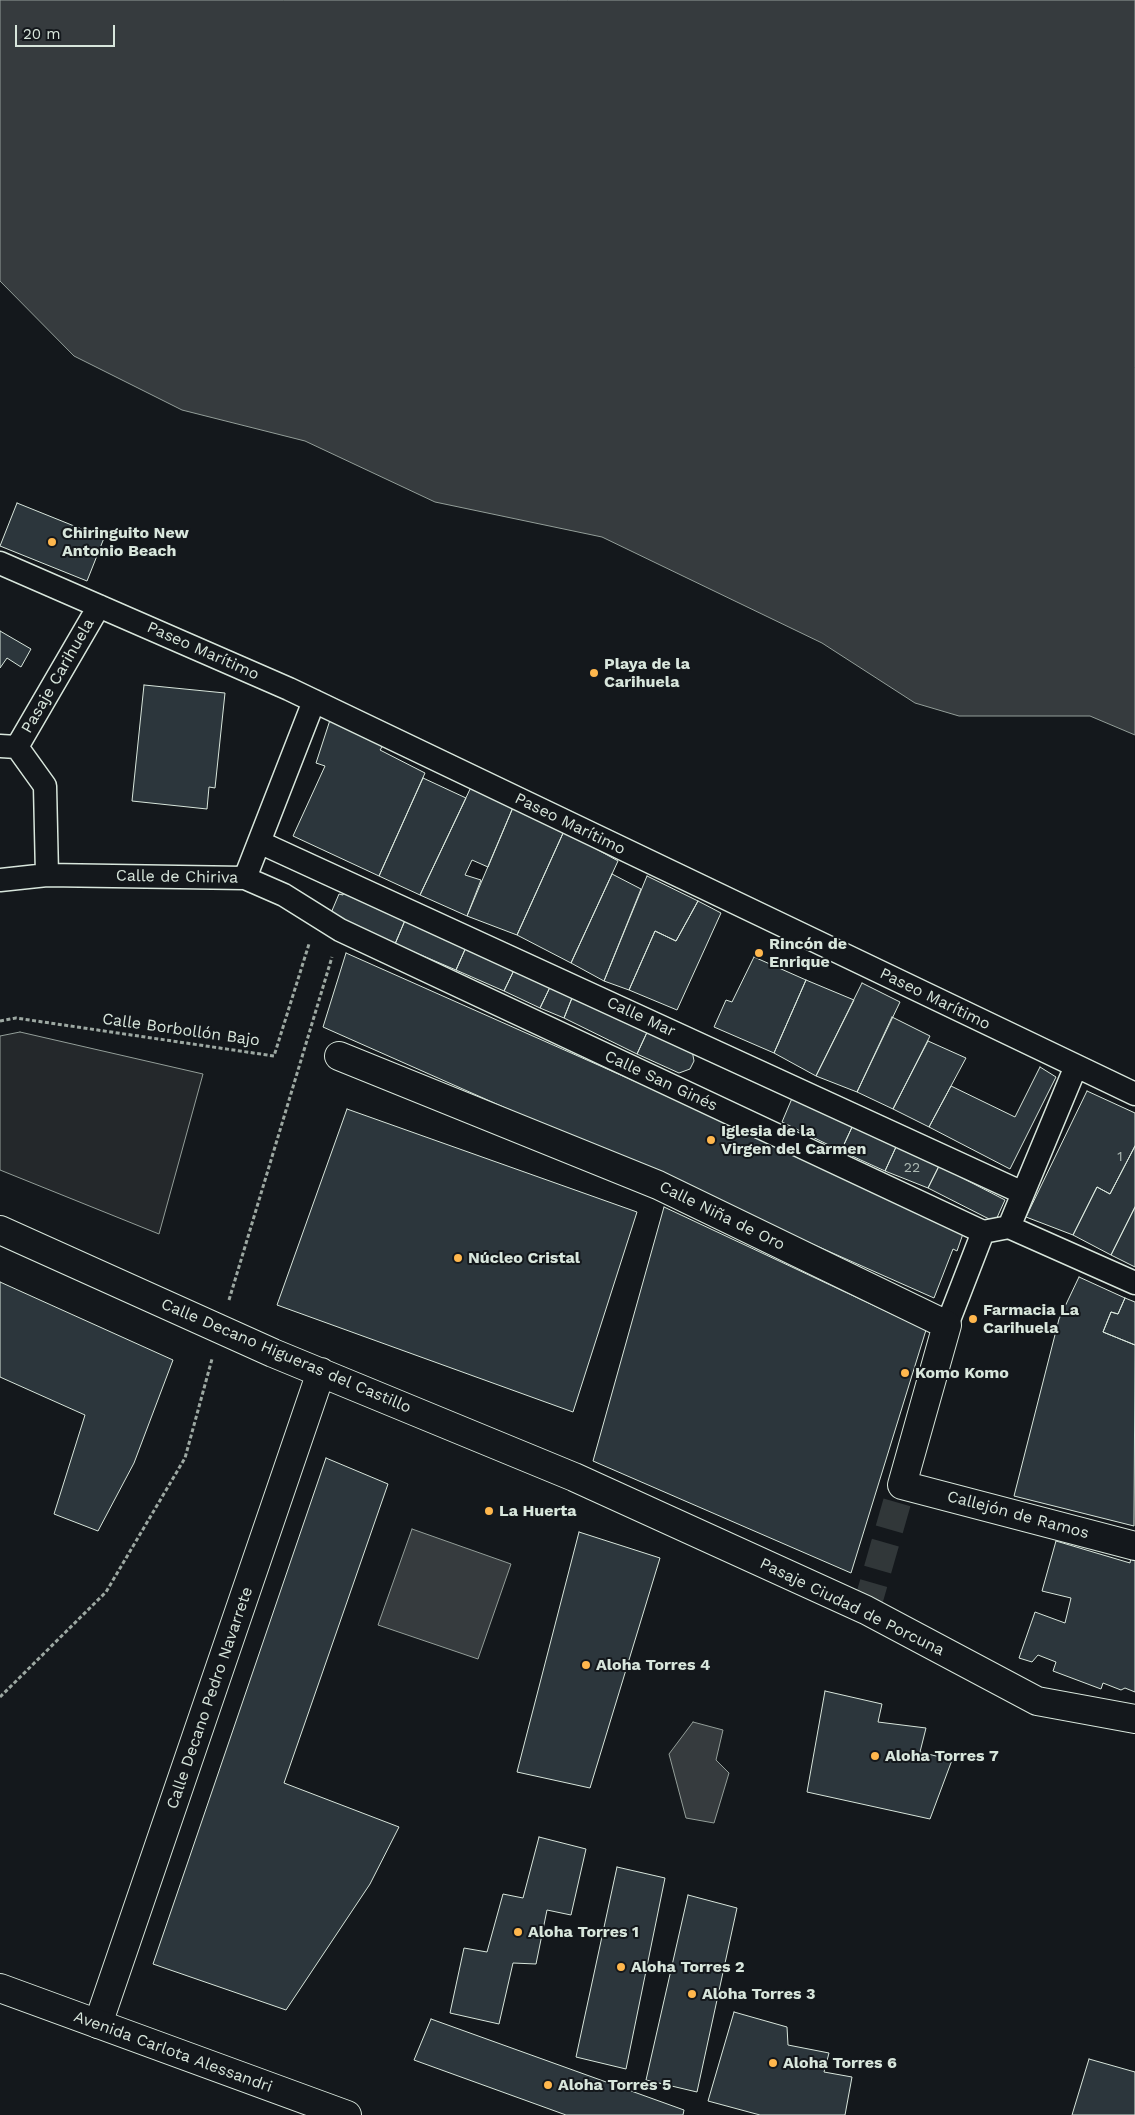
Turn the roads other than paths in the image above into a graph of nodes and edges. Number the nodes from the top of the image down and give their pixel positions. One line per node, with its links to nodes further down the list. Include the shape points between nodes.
1 (0, 563): 2 (street, Paseo Marítimo)
2 (99, 606): 3 (street, Paseo Marítimo); 4 (street, Pasaje Carihuela)
3 (314, 701): 5 (street); 11 (street, Paseo Marítimo)
4 (9, 746): 6 (street, via 46,786)
5 (259, 842): 7 (street); 13 (street, Calle Mar)
6 (47, 875): 7 (street, Calle de Chiriva); 8 (street, Calle de Chiriva)
7 (245, 878): 9 (street, Calle de Chiriva, via 284,895)
8 (0, 880)
9 (340, 930): 16 (street, Calle San Ginés)
10 (339, 1056): 18 (street, Calle Niña de Oro, via 658,1185)
11 (1076, 1066): 12 (street, Paseo Marítimo); 13 (street)
12 (1135, 1094)
13 (1023, 1193): 14 (street)
14 (1009, 1228): 16 (street); 17 (street)
15 (0, 1230): 19 (street, Calle Decano Higueras del Castillo)
16 (983, 1232): 18 (street)
17 (1135, 1283)
18 (947, 1325): 21 (street, Callejón de Ramos, via 902,1485)
19 (321, 1372): 20 (street, Calle Decano Higueras del Castillo); 24 (street, Calle Decano Pedro Navarrete)
20 (574, 1477): 22 (street, Pasaje Ciudad de Porcuna, via 866,1610 1037,1701)
21 (1135, 1546)
22 (1135, 1720)
23 (0, 1988): 24 (street, Avenida Carlota Alessandri)
24 (98, 2024): 25 (street, Avenida Carlota Alessandri)
25 (347, 2115)

